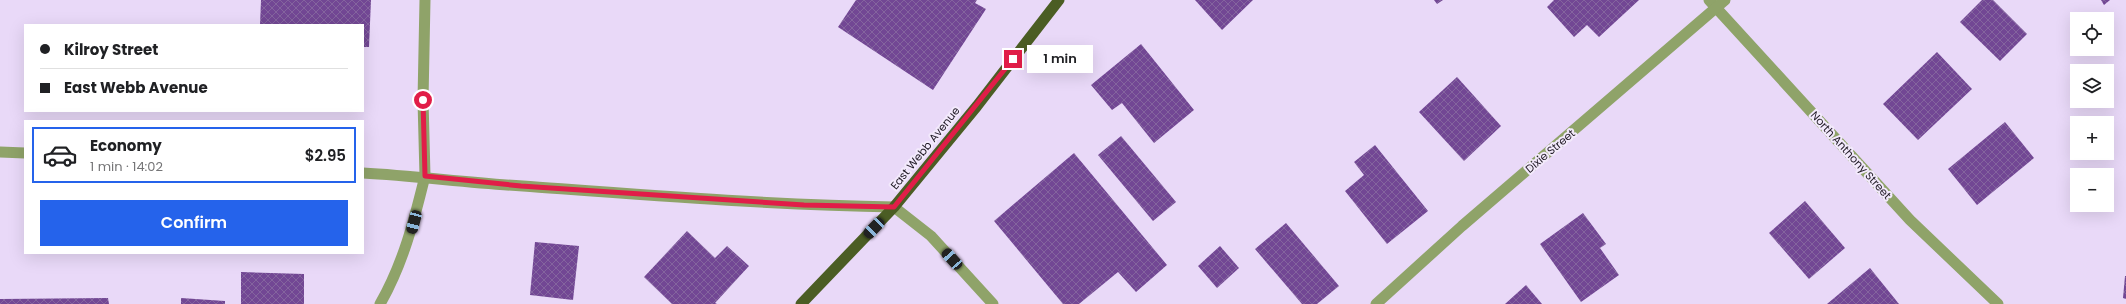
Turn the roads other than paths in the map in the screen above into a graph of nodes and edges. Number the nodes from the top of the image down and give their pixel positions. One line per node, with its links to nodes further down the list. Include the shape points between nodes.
1 (425, 0): 8 (street)
2 (1059, 0): 9 (highway, East Webb Avenue)
3 (1725, 0): 4 (street, Dixie Street)
4 (1713, 4): 13 (street, Dixie Street); 14 (street, North Anthony Street, via 1910,220)
5 (0, 152): 6 (street)
6 (24, 153)
7 (364, 173): 8 (street)
8 (425, 176): 9 (street, via 521,186 804,205); 10 (street, via 410,237 394,280)
9 (894, 207): 11 (highway, East Webb Avenue); 12 (street, via 932,236)
10 (380, 304)
11 (801, 304)
12 (993, 304)
13 (1376, 304)
14 (1998, 304)

